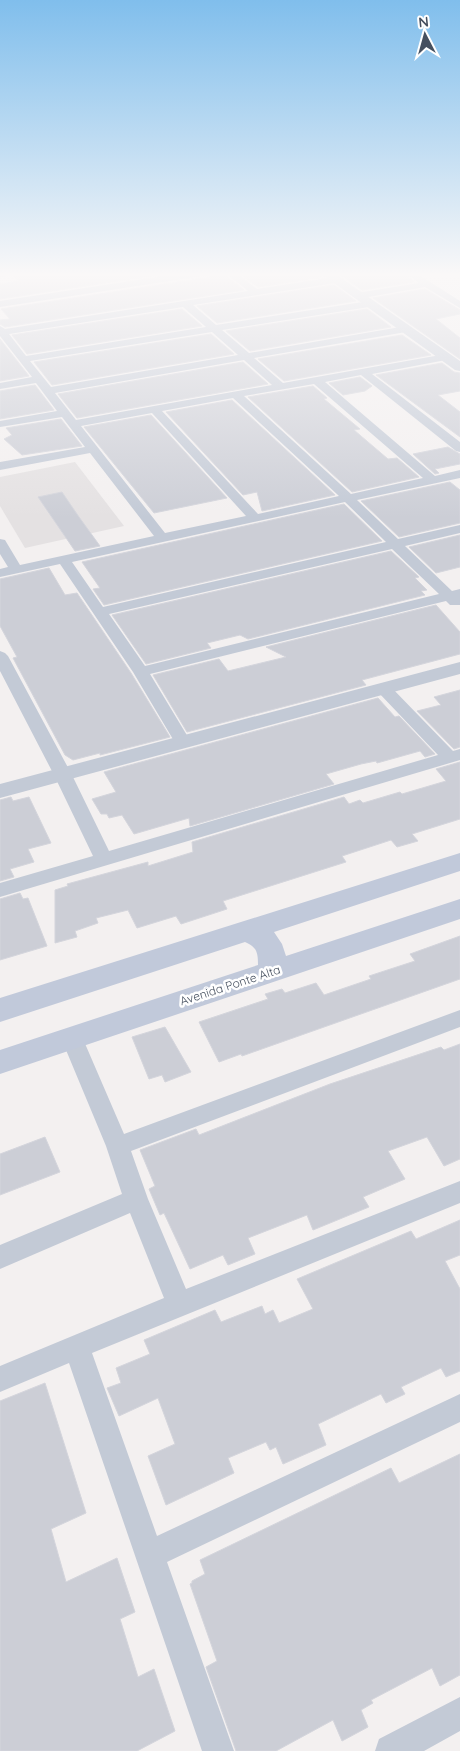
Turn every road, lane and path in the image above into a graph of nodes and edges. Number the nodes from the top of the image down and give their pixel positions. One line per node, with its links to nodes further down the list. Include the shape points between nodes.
1 (20, 354): 7 (street)
2 (252, 355): 4 (street)
3 (443, 355): 5 (street)
4 (245, 356): 10 (street); 11 (street)
5 (455, 363): 6 (street)
6 (363, 372): 8 (street); 17 (street)
7 (39, 379): 9 (street); 11 (street)
8 (317, 381): 10 (street); 21 (street)
9 (0, 386)
10 (281, 387): 12 (street)
11 (48, 391): 14 (street)
12 (236, 395): 13 (street); 22 (street)
13 (155, 410): 16 (street); 23 (street)
14 (63, 413): 15 (street); 16 (street)
15 (0, 424)
16 (72, 424): 18 (street)
17 (460, 448)
18 (91, 449): 19 (street); 25 (street)
19 (0, 466)
20 (460, 474): 21 (street)
21 (432, 480): 22 (street)
22 (348, 498): 23 (street); 27 (street)
23 (255, 518): 25 (street)
24 (460, 529): 27 (street)
25 (162, 538): 28 (street)
26 (0, 543): 29 (street)
27 (394, 544): 31 (street); 33 (street)
28 (64, 560): 29 (street); 33 (street)
29 (16, 569): 30 (street)
30 (0, 573)
31 (454, 594): 32 (street); 36 (street)
32 (460, 606)
33 (100, 612): 36 (street)
34 (0, 656): 40 (street)
35 (460, 668): 37 (street)
36 (141, 672): 38 (street)
37 (384, 690): 38 (street); 39 (street)
38 (183, 742): 40 (street)
39 (455, 756): 42 (street)
40 (63, 775): 41 (street); 42 (street)
41 (0, 791)
42 (104, 860): 44 (street)
43 (460, 862): 46 (main road)
44 (0, 890)
45 (460, 909): 47 (main road, Avenida Ponte Alta)
46 (244, 931): 47 (main road, via 256,934 271,948); 48 (main road)
47 (272, 971): 50 (main road, Avenida Ponte Alta)
48 (0, 1010)
49 (460, 1018): 52 (street)
50 (72, 1038): 51 (main road, Avenida Ponte Alta); 52 (street)
51 (0, 1062)
52 (118, 1146): 54 (street)
53 (460, 1192): 56 (street)
54 (136, 1199): 55 (street); 56 (street)
55 (0, 1256)
56 (179, 1304): 57 (street)
57 (77, 1348): 58 (street); 60 (street)
58 (0, 1379)
59 (460, 1408): 60 (street)
60 (149, 1555): 62 (street)
61 (460, 1713): 63 (street)
62 (218, 1751)
63 (391, 1751)

